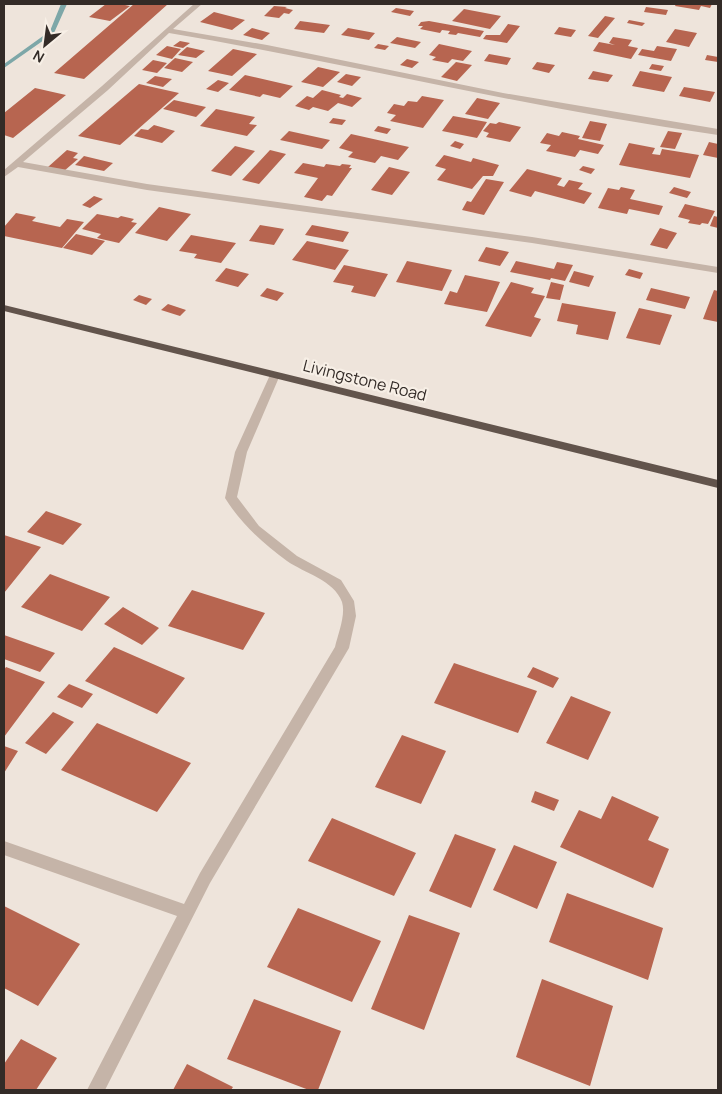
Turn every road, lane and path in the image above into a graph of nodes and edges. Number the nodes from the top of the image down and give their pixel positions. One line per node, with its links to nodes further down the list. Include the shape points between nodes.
1 (198, 4): 2 (street)
2 (167, 30): 3 (street, via 267,47 503,96); 4 (street)
3 (718, 132)
4 (17, 164): 5 (street); 6 (street, via 147,188 532,240)
5 (4, 174)
6 (718, 270)
7 (4, 308): 8 (highway, Livingstone Road)
8 (275, 375): 9 (highway, Livingstone Road); 11 (street, via 241,452 231,498 255,529 293,559 336,583 348,601 349,616 342,648)
9 (718, 484)
10 (4, 848): 11 (street)
11 (187, 912): 12 (street)
12 (96, 1090)

